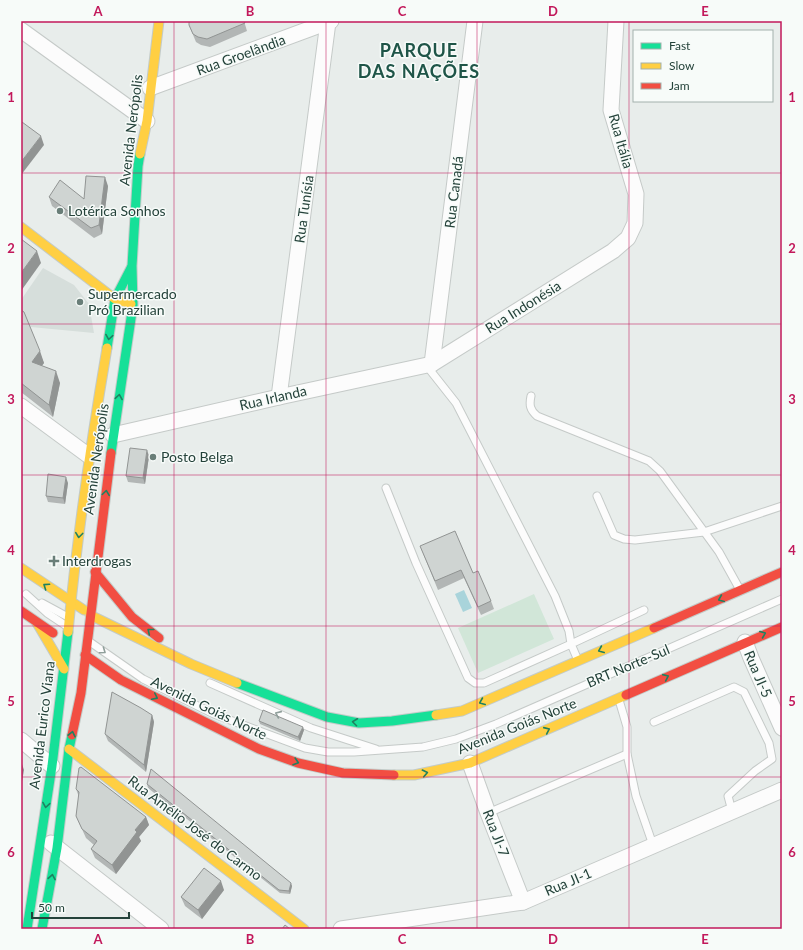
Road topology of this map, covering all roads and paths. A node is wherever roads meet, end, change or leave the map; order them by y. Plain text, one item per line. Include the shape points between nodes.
1 (159, 21) edge
2 (475, 21) edge
3 (616, 21) edge
4 (330, 22) edge
5 (21, 30) edge
6 (150, 88) junction
7 (146, 121) junction
8 (21, 227) edge
9 (613, 251) joint
10 (132, 266) junction
11 (116, 299) junction
12 (133, 305) junction
13 (429, 364) junction
14 (531, 396) dead end
15 (279, 397) junction
16 (21, 406) edge
17 (113, 435) junction
18 (89, 456) junction
19 (386, 488) dead end
20 (597, 496) dead end
21 (782, 506) edge
22 (704, 532) junction
23 (21, 568) edge
24 (95, 572) junction
25 (782, 572) edge
26 (740, 590) junction
27 (24, 593) edge
28 (782, 599) edge
29 (71, 603) junction
30 (644, 610) dead end
31 (21, 611) edge
32 (90, 615) junction
33 (79, 621) junction
34 (37, 623) junction
35 (782, 627) edge
36 (99, 630) dead end
37 (78, 634) junction
38 (745, 642) junction
39 (571, 644) junction
40 (75, 649) junction
41 (578, 660) junction
42 (191, 664) junction
43 (64, 668) junction
44 (120, 680) junction
45 (204, 680) dead end
46 (109, 683) dead end
47 (92, 688) dead end
48 (81, 693) junction
49 (619, 698) junction
50 (654, 722) dead end
51 (782, 728) edge
52 (21, 740) edge
53 (69, 749) junction
54 (380, 751) junction
55 (627, 754) junction
56 (470, 763) junction
57 (52, 766) junction
58 (782, 790) edge
59 (732, 811) junction
60 (488, 813) junction
61 (42, 835) junction
62 (654, 845) junction
63 (57, 848) junction
64 (523, 902) junction
65 (27, 929) edge
66 (42, 929) edge
67 (161, 929) edge
68 (304, 929) edge
69 (341, 929) edge

1 - 6 main road, Avenida Nerópolis
2 - 13 street, Rua Canadá
3 - 9 street, Rua Itália via 611,110 636,194 635,223 628,238
4 - 6 street, Rua Groelândia
4 - 15 street, Rua Tunísia
5 - 7 street
6 - 7 main road, Avenida Nerópolis
7 - 10 main road, Avenida Nerópolis via 138,166
8 - 11 main road
9 - 13 street, Rua Indonésia
10 - 11 main road, Avenida Nerópolis
10 - 12 main road, Avenida Nerópolis
11 - 12 main road
11 -> 18 main road, Avenida Nerópolis
17 -> 12 main road, Avenida Nerópolis
13 - 15 street, Rua Irlanda
13 - 39 lane via 456,403 555,596 569,631
14 - 22 lane via 529,405 537,416 649,461 660,471
15 - 17 street, Rua Irlanda
16 - 18 street
24 -> 17 main road, Avenida Nerópolis
18 -> 29 main road, Avenida Nerópolis
19 - 39 lane via 416,563 468,678 475,683 484,683
20 - 22 lane via 614,535 624,539
21 - 22 lane
22 - 26 lane
29 -> 23 main road
24 - 32 main road, Avenida Nerópolis
42 -> 24 main road via 132,616
25 - 26 main road
26 -> 41 main road
27 - 33 lane via 52,610
27 - 37 lane, BRT Norte-Sul
28 - 54 lane, BRT Norte-Sul via 496,724 456,739 423,747
29 - 32 main road
29 - 33 main road, Avenida Nerópolis
30 - 39 lane
31 - 34 main road, Avenida Goiás Norte
32 - 33 main road, Avenida Nerópolis
32 - 42 main road
33 - 36 lane
33 - 37 main road, Avenida Nerópolis
33 - 37 main road, Avenida Nerópolis
34 - 40 main road, Avenida Goiás Norte
34 - 43 main road
38 -> 35 main road, Avenida Goiás Norte
37 - 40 main road, Avenida Nerópolis
37 - 40 main road, Avenida Nerópolis
37 -> 54 lane, BRT Norte-Sul via 143,679 214,714 305,748 328,752
49 -> 38 main road, Avenida Goiás Norte
38 - 51 street, Rua JI-5
39 - 41 lane
40 - 43 main road, Avenida Eurico Viana
40 - 44 main road, Avenida Goiás Norte
40 - 48 main road
41 -> 42 main road via 462,711 359,723 327,718
43 - 57 main road, Avenida Eurico Viana
44 - 46 main road
44 -> 56 main road, Avenida Goiás Norte via 260,749 343,773 414,775
54 -> 45 lane via 304,725
47 - 48 main road
53 -> 48 main road
49 - 55 lane via 627,727
56 -> 49 main road, Avenida Goiás Norte
50 - 59 lane via 734,687 744,692 769,743 772,759 728,796
52 - 57 street
53 - 63 main road
53 - 68 main road, Rua Amélio José do Carmo
55 - 60 lane
55 - 62 lane via 636,796
56 - 60 street, Rua JI-7
57 -> 61 main road, Avenida Eurico Viana
58 - 59 street, Rua JI-1
59 - 62 street, Rua JI-1
60 - 64 street, Rua JI-7
61 - 63 street
61 - 65 main road, Avenida Eurico Viana
62 - 64 street, Rua JI-1
66 -> 63 main road
63 - 67 street
64 - 69 street, Rua JI-1

